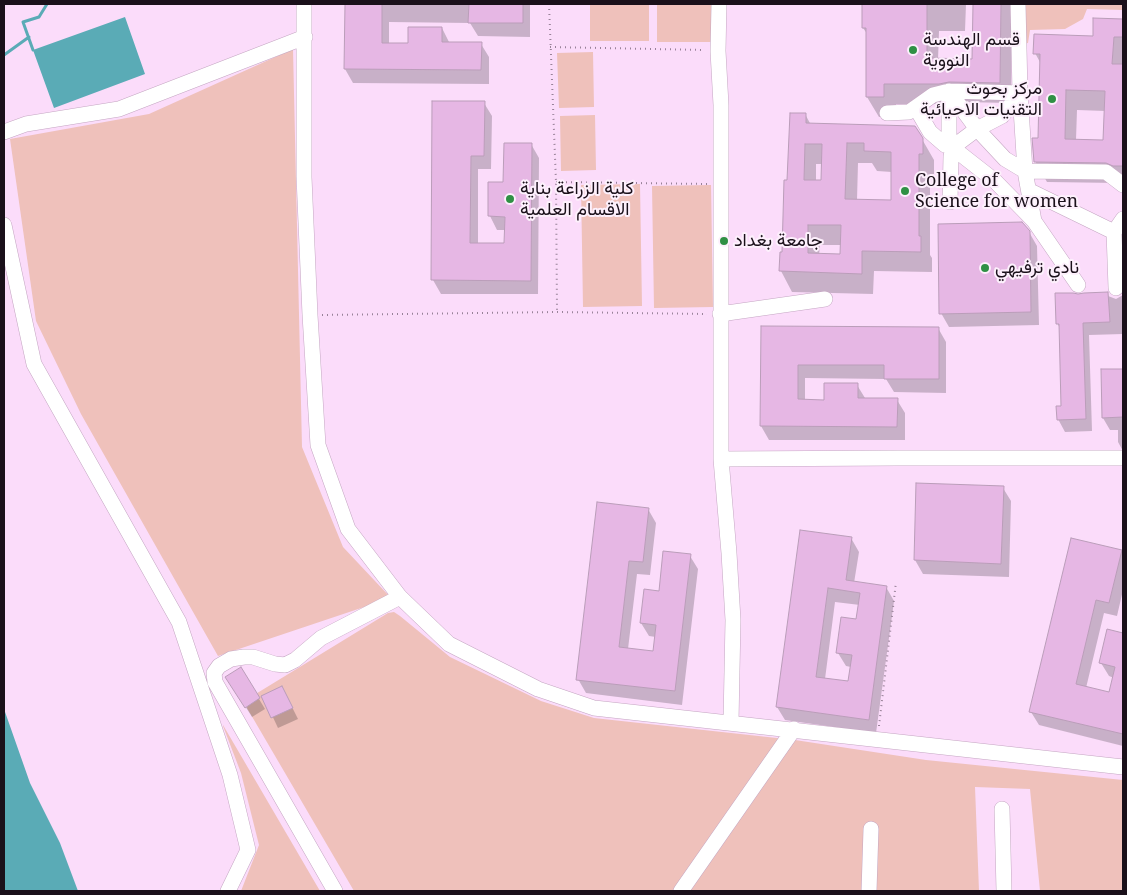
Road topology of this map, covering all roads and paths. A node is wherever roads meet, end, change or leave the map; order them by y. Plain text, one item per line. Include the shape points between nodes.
1 (304, 4) edge
2 (549, 4) edge
3 (719, 4) edge
4 (1018, 4) edge
5 (305, 37) junction
6 (550, 48) junction
7 (718, 51) junction
8 (949, 91) junction
9 (1020, 93) junction
10 (916, 108) junction
11 (887, 113) dead end
12 (976, 130) junction
13 (4, 132) edge
14 (952, 148) junction
15 (996, 150) junction
16 (1026, 171) junction
17 (995, 180) junction
18 (556, 182) junction
19 (720, 184) junction
20 (1123, 185) edge
21 (1030, 192) junction
22 (950, 202) dead end
23 (1123, 219) edge
24 (1034, 221) junction
25 (4, 225) edge
26 (1114, 232) junction
27 (1078, 285) dead end
28 (1116, 288) dead end
29 (825, 299) dead end
30 (557, 312) junction
31 (720, 314) junction
32 (310, 315) junction
33 (1123, 458) edge
34 (720, 459) junction
35 (896, 582) dead end
36 (400, 597) junction
37 (731, 722) junction
38 (794, 729) junction
39 (878, 740) junction
40 (1123, 767) edge
41 (1002, 809) dead end
42 (871, 829) dead end
43 (228, 891) edge
44 (335, 891) edge
45 (681, 891) edge
46 (869, 891) edge
47 (1004, 891) edge

1 - 5 street
2 - 6 path
3 - 7 street
4 - 9 street
5 - 13 street via 119,109 26,124
5 - 32 street via 304,177
6 - 7 path
6 - 18 path
7 - 19 street via 722,105
8 - 9 street
8 - 10 street via 933,95
8 - 12 street
8 - 14 street
9 - 12 street via 1002,116
9 - 16 street
10 - 11 street via 909,112
10 - 14 street via 930,132
12 - 14 street
12 - 15 street
14 - 17 street
14 - 22 street
15 - 16 street
15 - 17 street
16 - 20 street via 1106,172
16 - 21 street
17 - 24 street
18 - 19 path
18 - 30 path
19 - 31 street
21 - 24 street
21 - 26 street
23 - 26 street
24 - 27 street
25 - 43 street via 34,364 179,622 230,775 248,850
26 - 28 street
29 - 31 street
30 - 31 path
30 - 32 path
31 - 34 street
32 - 36 street via 318,445 348,529
33 - 34 street
34 - 37 street via 734,620
35 - 39 path
36 - 37 street via 449,644 538,689 594,708
36 - 44 street via 321,638 285,665 244,657 231,659 214,673 215,682
37 - 38 street
38 - 39 street
38 - 45 street
39 - 40 street
41 - 47 street
42 - 46 street

